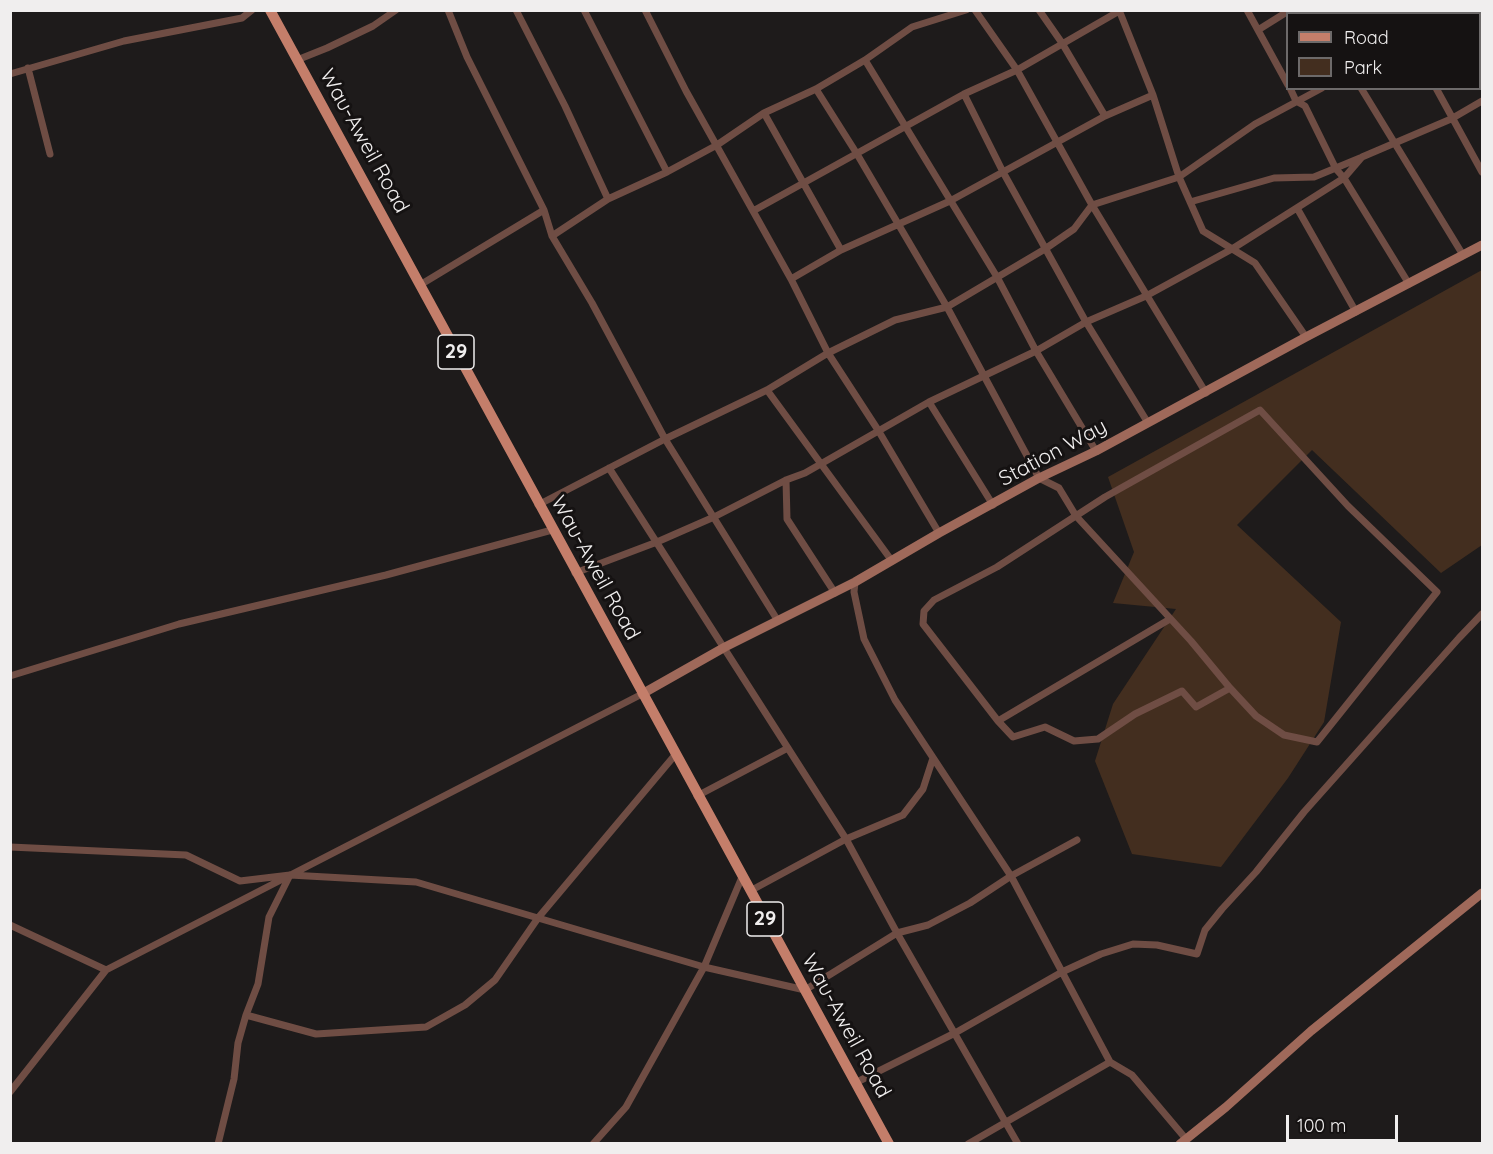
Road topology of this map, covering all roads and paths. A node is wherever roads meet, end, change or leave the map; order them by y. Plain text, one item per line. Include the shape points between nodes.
1 (252, 10) edge
2 (270, 10) edge
3 (396, 10) edge
4 (448, 10) edge
5 (516, 10) edge
6 (584, 10) edge
7 (645, 10) edge
8 (966, 10) edge
9 (975, 10) edge
10 (1038, 10) edge
11 (1246, 10) edge
12 (1120, 11) edge
13 (1286, 12) edge
14 (1258, 30) junction
15 (1062, 43) junction
16 (297, 60) junction
17 (865, 60) junction
18 (28, 68) junction
19 (1017, 69) junction
20 (10, 74) edge
21 (1286, 83) edge
22 (816, 89) junction
23 (1290, 90) edge
24 (1318, 90) edge
25 (1362, 90) edge
26 (1437, 90) edge
27 (964, 94) junction
28 (1154, 95) junction
29 (1296, 101) junction
30 (1482, 101) edge
31 (764, 113) junction
32 (1105, 116) junction
33 (1451, 119) junction
34 (906, 126) junction
35 (1057, 143) junction
36 (717, 145) junction
37 (1395, 145) junction
38 (50, 154) dead end
39 (857, 154) junction
40 (1362, 157) junction
41 (1336, 169) junction
42 (668, 172) junction
43 (1003, 172) junction
44 (1482, 172) edge
45 (1179, 177) junction
46 (1344, 178) junction
47 (805, 183) junction
48 (608, 199) junction
49 (950, 201) junction
50 (1190, 202) junction
51 (1092, 205) junction
52 (1297, 208) junction
53 (544, 210) junction
54 (753, 212) junction
55 (899, 225) junction
56 (552, 236) junction
57 (1482, 245) edge
58 (1046, 249) junction
59 (1232, 249) junction
60 (841, 250) junction
61 (1463, 255) junction
62 (997, 277) junction
63 (791, 279) junction
64 (1409, 284) junction
65 (420, 285) junction
66 (1146, 296) junction
67 (947, 307) junction
68 (1356, 312) junction
69 (1086, 322) junction
70 (1306, 337) junction
71 (1036, 351) junction
72 (828, 353) junction
73 (983, 377) junction
74 (767, 390) junction
75 (1206, 393) junction
76 (929, 402) junction
77 (1148, 423) junction
78 (878, 430) junction
79 (665, 439) junction
80 (1096, 452) junction
81 (822, 464) junction
82 (609, 468) junction
83 (1039, 478) junction
84 (786, 480) junction
85 (538, 505) junction
86 (993, 505) junction
87 (1076, 516) junction
88 (714, 517) junction
89 (552, 530) junction
90 (939, 533) junction
91 (657, 542) junction
92 (892, 561) junction
93 (575, 573) junction
94 (855, 582) junction
95 (835, 592) junction
96 (1482, 614) edge
97 (1170, 619) junction
98 (778, 621) junction
99 (725, 647) junction
100 (10, 676) edge
101 (1230, 688) junction
102 (642, 694) junction
103 (998, 721) junction
104 (788, 748) junction
105 (675, 755) junction
106 (933, 758) junction
107 (697, 796) junction
108 (846, 839) junction
109 (1077, 840) dead end
110 (10, 847) edge
111 (290, 875) junction
112 (1011, 876) junction
113 (742, 877) junction
114 (750, 891) junction
115 (1482, 893) edge
116 (538, 918) junction
117 (10, 925) edge
118 (897, 933) junction
119 (704, 966) junction
120 (106, 969) junction
121 (1062, 972) junction
122 (805, 990) junction
123 (246, 1015) junction
124 (955, 1033) junction
125 (1110, 1062) junction
126 (855, 1083) junction
127 (10, 1092) edge
128 (1006, 1122) junction
129 (1183, 1141) edge
130 (218, 1143) edge
131 (593, 1143) edge
132 (889, 1143) edge
133 (968, 1143) edge
134 (1018, 1143) edge

1 - 18 street via 242,18 124,41
2 - 16 main road, Wau-Aweil Road / 29
3 - 16 street via 374,26
4 - 53 street via 467,57
5 - 48 street
6 - 42 street
7 - 36 street
8 - 17 street via 912,27
9 - 19 street
10 - 15 street
11 - 14 street
12 - 15 street
12 - 28 street
13 - 14 street
14 - 21 street
15 - 19 street
15 - 32 street
16 - 65 main road, Wau-Aweil Road / 29
17 - 22 street
17 - 34 street
18 - 20 street
18 - 38 street
19 - 27 street
19 - 35 street
22 - 31 street
22 - 39 street
23 - 29 street
24 - 29 street
25 - 37 street
26 - 33 street
27 - 34 street
27 - 43 street
28 - 32 street
28 - 45 street
29 - 41 street via 1305,106
29 - 45 street via 1255,124
30 - 33 street
31 - 36 street
31 - 47 street
32 - 35 street
33 - 37 street
33 - 44 street
34 - 39 street
34 - 49 street
35 - 43 street
35 - 51 street
36 - 42 street
36 - 54 street
37 - 40 street
37 - 61 street
39 - 47 street
39 - 55 street
40 - 41 street
40 - 46 street
41 - 46 street
41 - 50 street via 1314,177 1274,178
42 - 48 street
43 - 49 street
43 - 58 street
45 - 50 street
45 - 51 street
46 - 52 street
46 - 64 street
47 - 54 street
47 - 60 street
48 - 56 street
49 - 55 street
49 - 62 street
50 - 59 street via 1203,231
51 - 58 street via 1074,229
51 - 66 street
52 - 59 street
52 - 68 street
53 - 56 street
53 - 65 street
54 - 63 street
55 - 60 street
55 - 67 street
56 - 79 street
57 - 61 main road, Station Way
58 - 62 street
58 - 69 street
59 - 66 street
59 - 70 street via 1255,262
60 - 63 street
61 - 64 main road, Station Way
62 - 67 street
62 - 71 street
63 - 72 street
64 - 68 main road, Station Way
65 - 85 main road, Wau-Aweil Road / 29
66 - 69 street
66 - 75 street
67 - 72 street via 895,320
67 - 73 street
68 - 70 main road, Station Way
69 - 71 street
69 - 77 street
70 - 75 main road, Station Way
71 - 73 street
71 - 80 street
72 - 74 street
72 - 78 street
73 - 76 street
73 - 83 street
74 - 79 street
74 - 81 street
75 - 77 main road, Station Way
76 - 78 street
76 - 86 street
77 - 80 main road, Station Way
78 - 81 street
78 - 90 street
79 - 82 street
79 - 88 street
80 - 83 main road, Station Way
81 - 84 street
81 - 92 street
82 - 85 street
82 - 91 street
83 - 86 main road, Station Way
83 - 87 street via 1059,488
84 - 88 street
84 - 95 street via 787,519
85 - 89 main road, Wau-Aweil Road / 29
86 - 90 main road, Station Way
87 - 97 street
87 - 101 street via 1260,410 1348,506 1437,592 1317,742 1284,735 1256,716
87 - 103 street via 997,567 934,600 924,611 923,624
88 - 91 street
88 - 98 street
89 - 93 main road, Wau-Aweil Road / 29
89 - 100 street via 386,575 179,624
90 - 92 main road, Station Way
91 - 93 street
91 - 99 street
92 - 94 main road, Station Way
93 - 102 main road, Wau-Aweil Road / 29
94 - 95 main road, Station Way
94 - 106 street via 864,639 895,700
95 - 98 main road, Station Way
96 - 121 street via 1311,803 1222,909 1205,930 1197,954 1133,944
97 - 101 street
97 - 103 street
98 - 99 main road, Station Way
99 - 102 main road, Station Way
99 - 104 street
101 - 103 street via 1196,707 1182,691 1135,714 1098,739 1074,741 1045,727 1013,737
102 - 105 main road, Wau-Aweil Road / 29
102 - 111 street
104 - 107 street
104 - 108 street
105 - 107 main road, Wau-Aweil Road / 29
105 - 116 street
106 - 108 street via 923,789 903,815
106 - 112 street
107 - 113 main road, Wau-Aweil Road / 29
108 - 114 street
108 - 118 street
109 - 112 street
110 - 111 street via 186,855 240,882
111 - 116 street via 416,882
111 - 120 street
111 - 123 street via 269,917 258,984
112 - 118 street via 928,925
112 - 121 street
113 - 114 main road, Wau-Aweil Road / 29
113 - 119 street
114 - 122 main road, Wau-Aweil Road / 29
115 - 129 main road
116 - 119 street
116 - 123 street via 495,980 465,1005 426,1027 316,1034
117 - 120 street
118 - 122 street
118 - 124 street
119 - 122 street
119 - 131 street via 626,1107
120 - 127 street
121 - 124 street
121 - 125 street
122 - 126 main road, Wau-Aweil Road / 29
123 - 130 street
124 - 126 street
124 - 128 street
125 - 128 street
125 - 129 street via 1132,1075
126 - 132 main road, Wau-Aweil Road / 29
128 - 133 street
128 - 134 street

